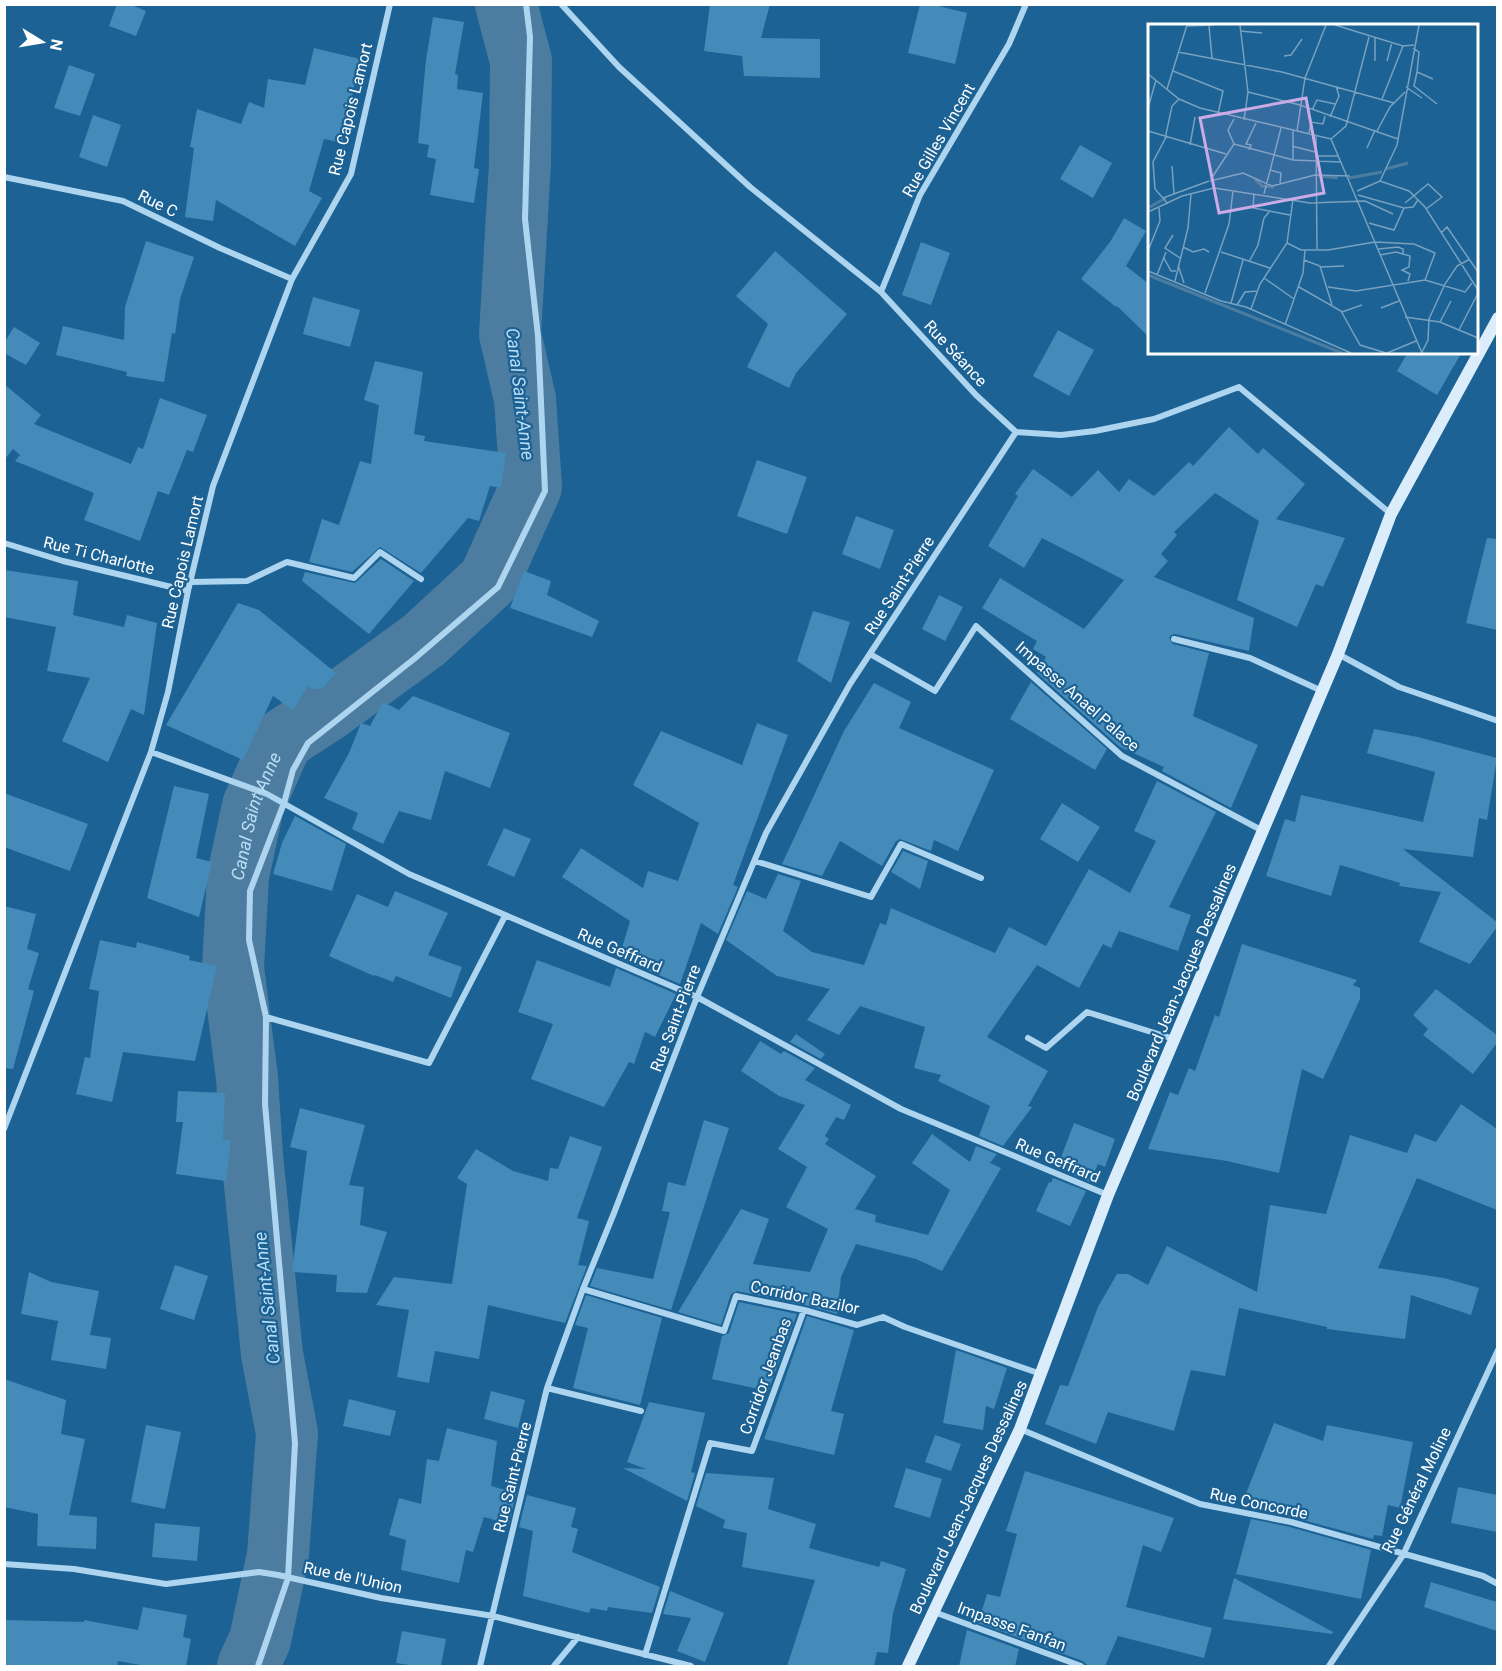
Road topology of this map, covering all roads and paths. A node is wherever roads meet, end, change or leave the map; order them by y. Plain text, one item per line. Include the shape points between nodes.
1 (390, 4) edge
2 (526, 4) edge
3 (561, 4) edge
4 (1026, 4) edge
5 (4, 177) edge
6 (292, 279) junction
7 (881, 292) junction
8 (1497, 318) edge
9 (1478, 353) edge
10 (1477, 354) edge
11 (1016, 432) junction
12 (1390, 514) junction
13 (4, 543) edge
14 (421, 579) dead end
15 (190, 582) junction
16 (188, 591) junction
17 (1174, 639) dead end
18 (870, 654) junction
19 (1338, 654) junction
20 (1322, 691) junction
21 (1497, 721) edge
22 (151, 752) junction
23 (284, 803) junction
24 (1263, 831) junction
25 (755, 861) junction
26 (981, 878) dead end
27 (505, 915) junction
28 (697, 997) junction
29 (266, 1017) junction
30 (1028, 1038) dead end
31 (1175, 1039) junction
32 (4, 1129) edge
33 (1108, 1195) junction
34 (583, 1289) junction
35 (804, 1310) junction
36 (1497, 1350) edge
37 (1042, 1374) junction
38 (548, 1388) junction
39 (641, 1411) dead end
40 (1020, 1429) junction
41 (1402, 1555) junction
42 (4, 1564) edge
43 (288, 1578) junction
44 (1497, 1584) edge
45 (934, 1612) junction
46 (493, 1616) junction
47 (578, 1637) junction
48 (645, 1655) junction
49 (258, 1666) edge
50 (480, 1666) edge
51 (554, 1666) edge
52 (691, 1666) edge
53 (908, 1666) edge
54 (1081, 1666) edge
55 (1329, 1666) edge

1 - 6 street, Rue Capois Lamort via 351,174
2 - 23 street via 530,37 525,219 538,336 545,491 498,587 308,743 293,770
3 - 7 street, Rue Séance via 619,67 750,187
4 - 7 street, Rue Gilles Vincent via 1009,44 920,195
5 - 6 street, Rue C via 123,201
6 - 15 street, Rue Capois Lamort via 213,486
7 - 11 street, Rue Séance via 976,396
8 - 9 street, Boulevard Jean-Jacques Dessalines
10 - 12 street, Boulevard Jean-Jacques Dessalines
11 - 12 street via 1061,435 1105,429 1154,419 1239,387
11 - 18 street, Rue Saint-Pierre
12 - 19 street, Boulevard Jean-Jacques Dessalines
13 - 16 street, Rue Ti Charlotte
14 - 15 street via 380,552 354,578 287,562 247,581
15 - 16 street, Rue Capois Lamort
16 - 22 street, Rue Capois Lamort via 168,692
17 - 20 street via 1250,658
18 - 24 street, Impasse Anael Palace via 935,691 976,626 1122,756
18 - 25 street, Rue Saint-Pierre via 766,833
19 - 20 street, Boulevard Jean-Jacques Dessalines
19 - 21 street via 1399,687
20 - 24 street, Boulevard Jean-Jacques Dessalines
22 - 23 street, Rue Geffrard via 254,788
22 - 32 street, Rue Capois Lamort
23 - 27 street, Rue Geffrard via 409,874
23 - 29 street via 250,891 249,940
24 - 31 street, Boulevard Jean-Jacques Dessalines
25 - 26 street via 871,897 900,844
25 - 28 street, Rue Saint-Pierre
27 - 28 street, Rue Geffrard
27 - 29 street via 429,1063
28 - 33 street, Rue Geffrard via 901,1109
28 - 34 street, Rue Saint-Pierre
29 - 43 street via 265,1104 295,1443
30 - 31 street via 1046,1048 1087,1012
31 - 33 street, Boulevard Jean-Jacques Dessalines
33 - 37 street, Boulevard Jean-Jacques Dessalines
34 - 35 street, Corridor Bazilor via 724,1331 736,1296
34 - 38 street, Rue Saint-Pierre
35 - 37 street, Corridor Bazilor via 857,1325 883,1317
35 - 48 street, Corridor Jeanbas via 753,1451 710,1443
36 - 41 street, Rue Général Moline
37 - 40 street, Boulevard Jean-Jacques Dessalines
38 - 39 street
38 - 46 street, Rue Saint-Pierre
40 - 41 street, Rue Concorde via 1200,1504 1290,1522
40 - 45 street, Boulevard Jean-Jacques Dessalines
41 - 44 street, Rue Concorde via 1483,1576
41 - 55 street, Rue Général Moline
42 - 43 street, Rue de l'Union via 74,1569 166,1584 259,1572
43 - 46 street, Rue de l'Union
43 - 49 street
45 - 53 street, Boulevard Jean-Jacques Dessalines
45 - 54 street, Impasse Fanfan
46 - 47 street, Rue de l'Union
46 - 50 street, Rue Saint-Pierre
47 - 48 street, Rue de l'Union
47 - 51 street
48 - 52 street, Rue de l'Union

